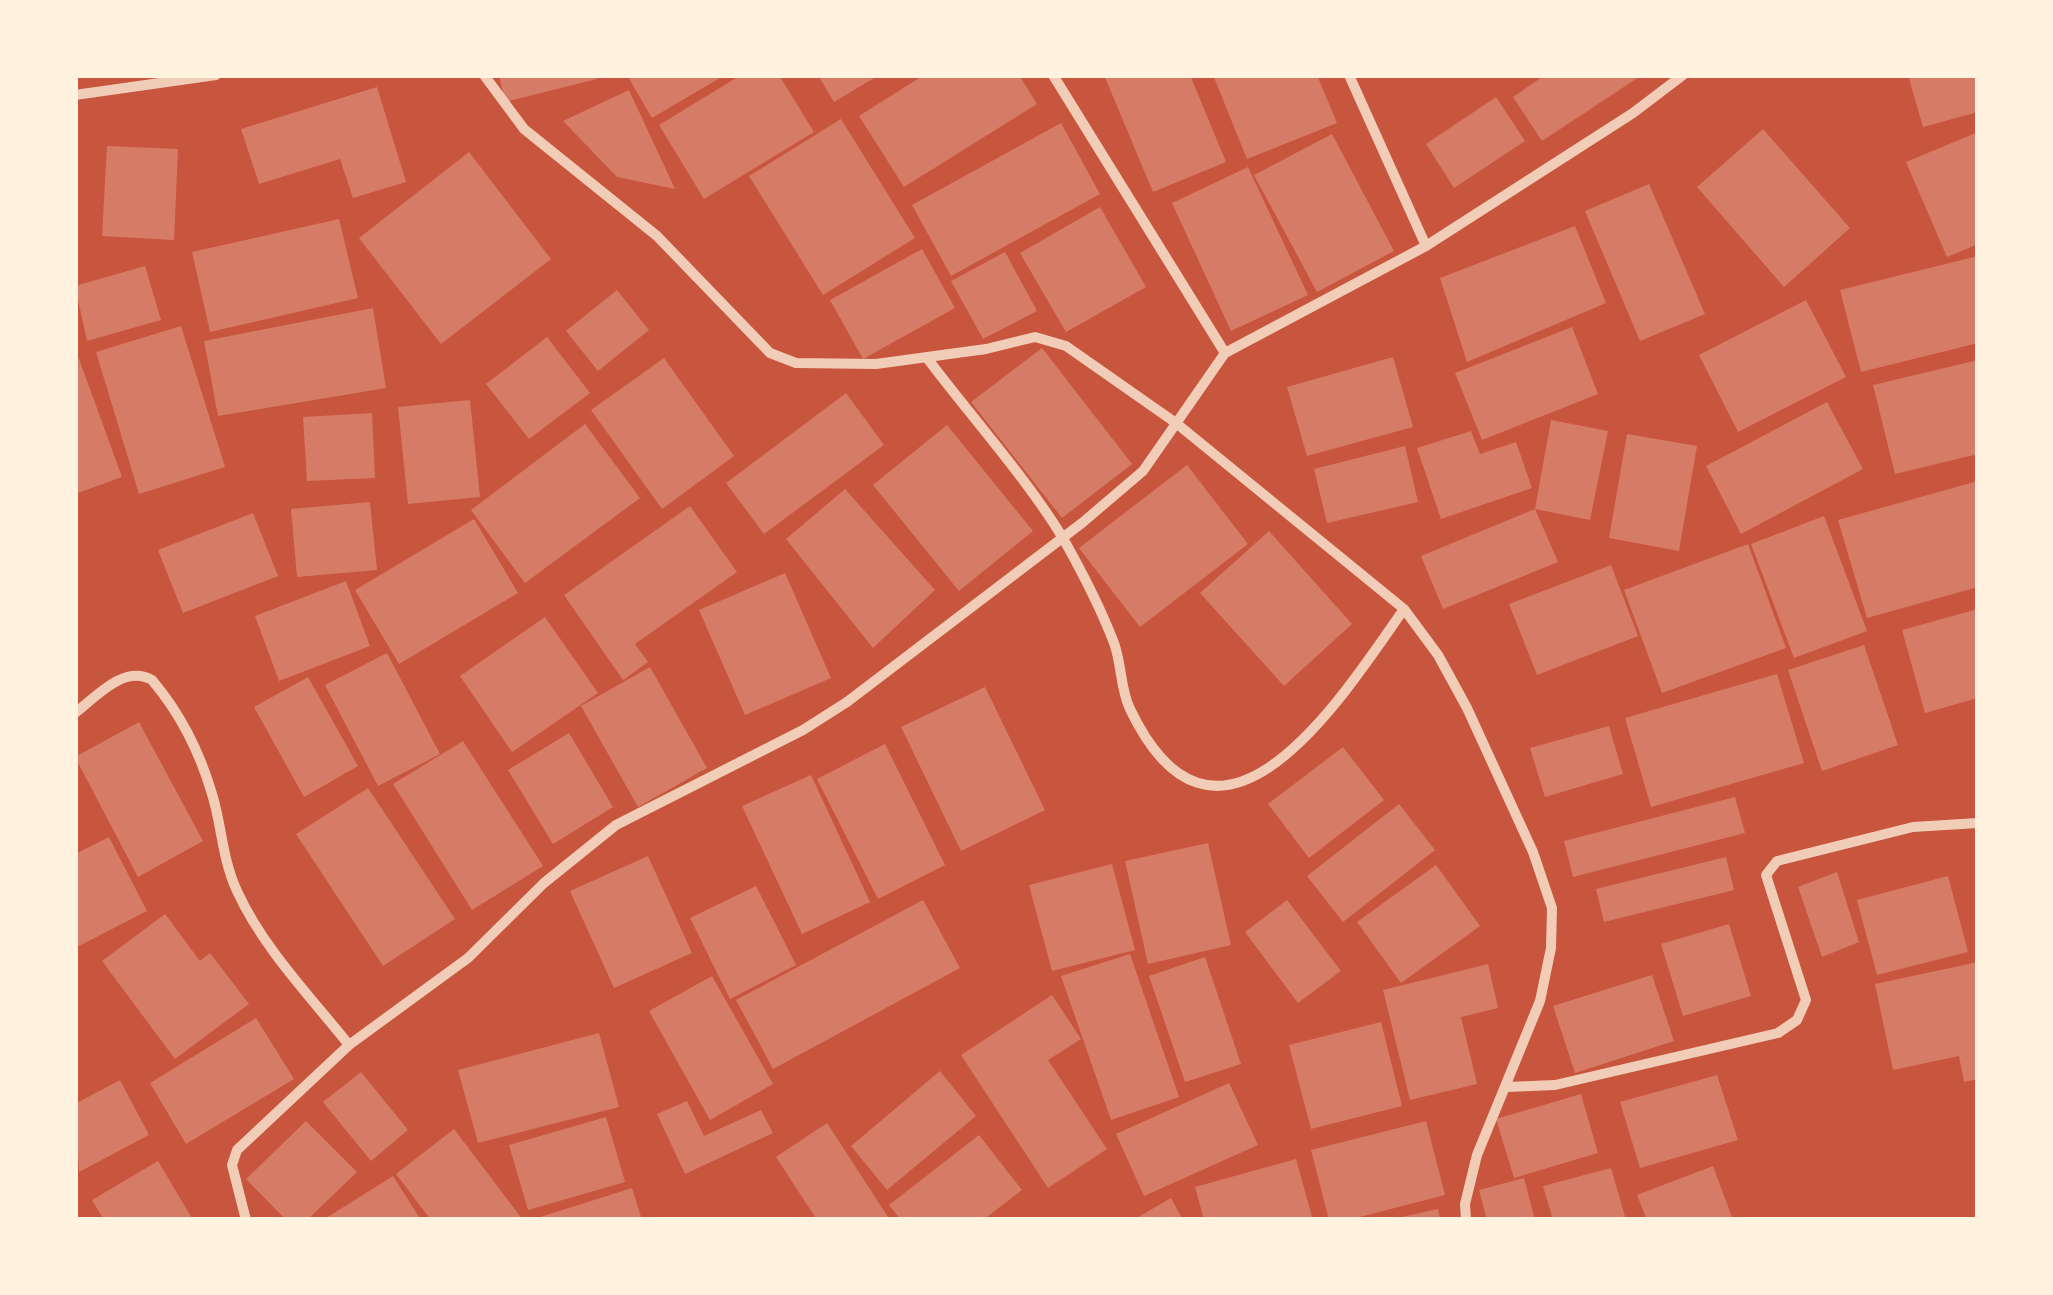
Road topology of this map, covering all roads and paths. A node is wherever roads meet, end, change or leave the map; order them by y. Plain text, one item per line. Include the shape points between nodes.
1 (216, 75) edge
2 (484, 75) edge
3 (1053, 75) edge
4 (1349, 75) edge
5 (1684, 75) edge
6 (75, 94) edge
7 (1426, 246) junction
8 (1224, 353) junction
9 (927, 358) junction
10 (1176, 423) junction
11 (1063, 538) junction
12 (1404, 610) junction
13 (75, 713) edge
14 (1978, 823) edge
15 (350, 1045) junction
16 (1507, 1087) junction
17 (246, 1220) edge
18 (1466, 1220) edge

1 - 6 street
2 - 9 street via 524,129 657,236 770,353 828,365
3 - 8 street
4 - 7 street
5 - 7 street
7 - 8 street
8 - 10 street
9 - 10 street via 1034,337 1049,340
9 - 11 street
10 - 11 street via 1143,471
10 - 12 street
11 - 12 street via 1114,643 1123,692 1137,721 1186,779 1216,786 1245,780 1305,743
11 - 15 street via 847,702 616,824 468,958
12 - 16 street via 1467,708 1552,908 1540,1001
13 - 15 street via 119,679 152,680 190,736 236,890 262,935
14 - 16 street via 1913,827 1777,861 1766,876 1806,1000 1797,1020 1778,1033 1555,1085
15 - 17 street via 238,1150 232,1165
16 - 18 street via 1478,1155

